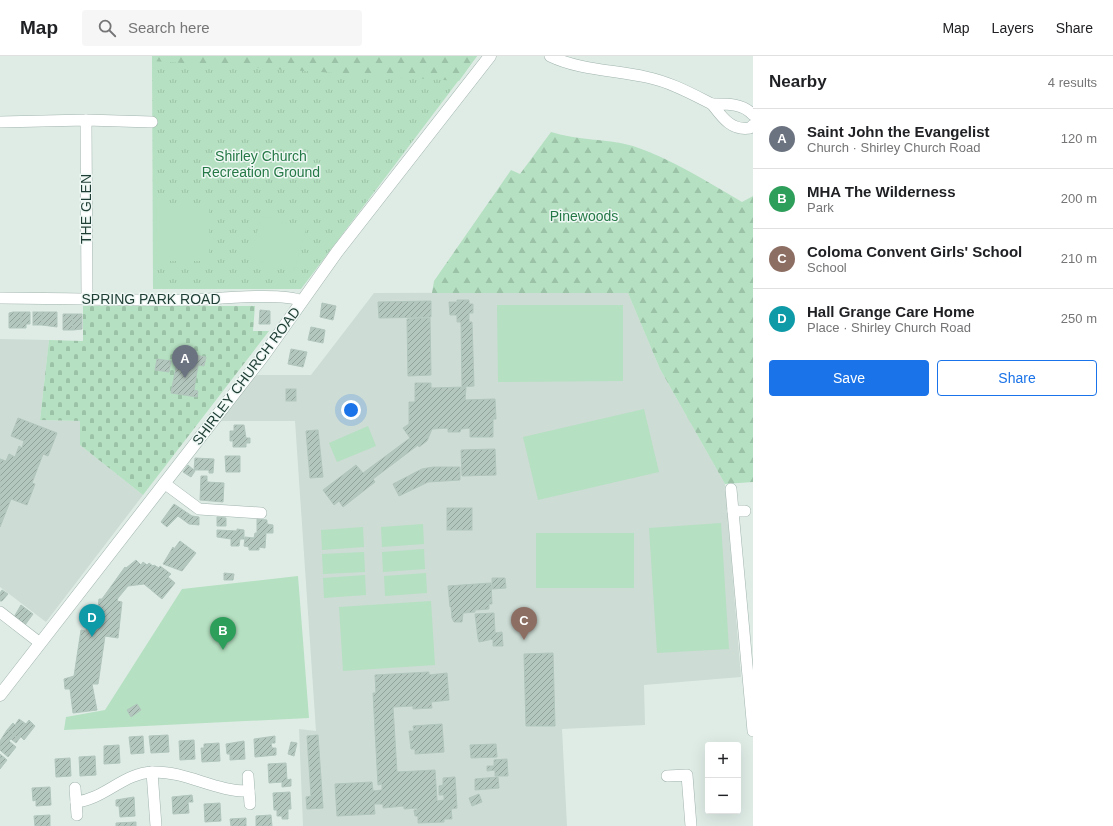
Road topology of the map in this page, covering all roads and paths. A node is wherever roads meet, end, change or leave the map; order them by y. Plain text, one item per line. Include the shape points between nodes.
1 (490, 56) edge
2 (550, 56) edge
3 (712, 104) junction
4 (753, 115) edge
5 (86, 120) junction
6 (0, 122) edge
7 (152, 122) dead end
8 (753, 125) edge
9 (0, 298) edge
10 (87, 299) junction
11 (302, 301) junction
12 (164, 483) junction
13 (731, 489) dead end
14 (733, 511) junction
15 (745, 511) dead end
16 (261, 513) dead end
17 (748, 601) edge
18 (0, 612) edge
19 (40, 643) junction
20 (0, 695) edge
21 (753, 731) edge
22 (152, 772) junction
23 (248, 776) dead end
24 (667, 776) dead end
25 (75, 788) dead end
26 (249, 791) junction
27 (76, 802) junction
28 (250, 804) dead end
29 (77, 815) dead end
30 (156, 826) edge
31 (691, 826) edge

1 - 11 street, SHIRLEY CHURCH ROAD via 337,252
2 - 3 street via 575,64 658,80
3 - 4 street via 739,106
3 - 8 street via 726,121 735,127 750,128
5 - 6 street
5 - 7 street
5 - 10 street, THE GLEN
9 - 10 street, SPRING PARK ROAD
10 - 11 street, SPRING PARK ROAD via 284,298
11 - 12 street, SHIRLEY CHURCH ROAD via 264,355
12 - 16 street via 199,509
12 - 19 street, SHIRLEY CHURCH ROAD
13 - 14 street
14 - 15 street
14 - 17 street
17 - 21 street
18 - 19 street
19 - 20 street, SHIRLEY CHURCH ROAD
22 - 26 street via 181,776 230,790
22 - 27 street via 128,778 94,799
22 - 30 street
23 - 26 street
24 - 31 street via 692,774
25 - 27 street
26 - 28 street
27 - 29 street

